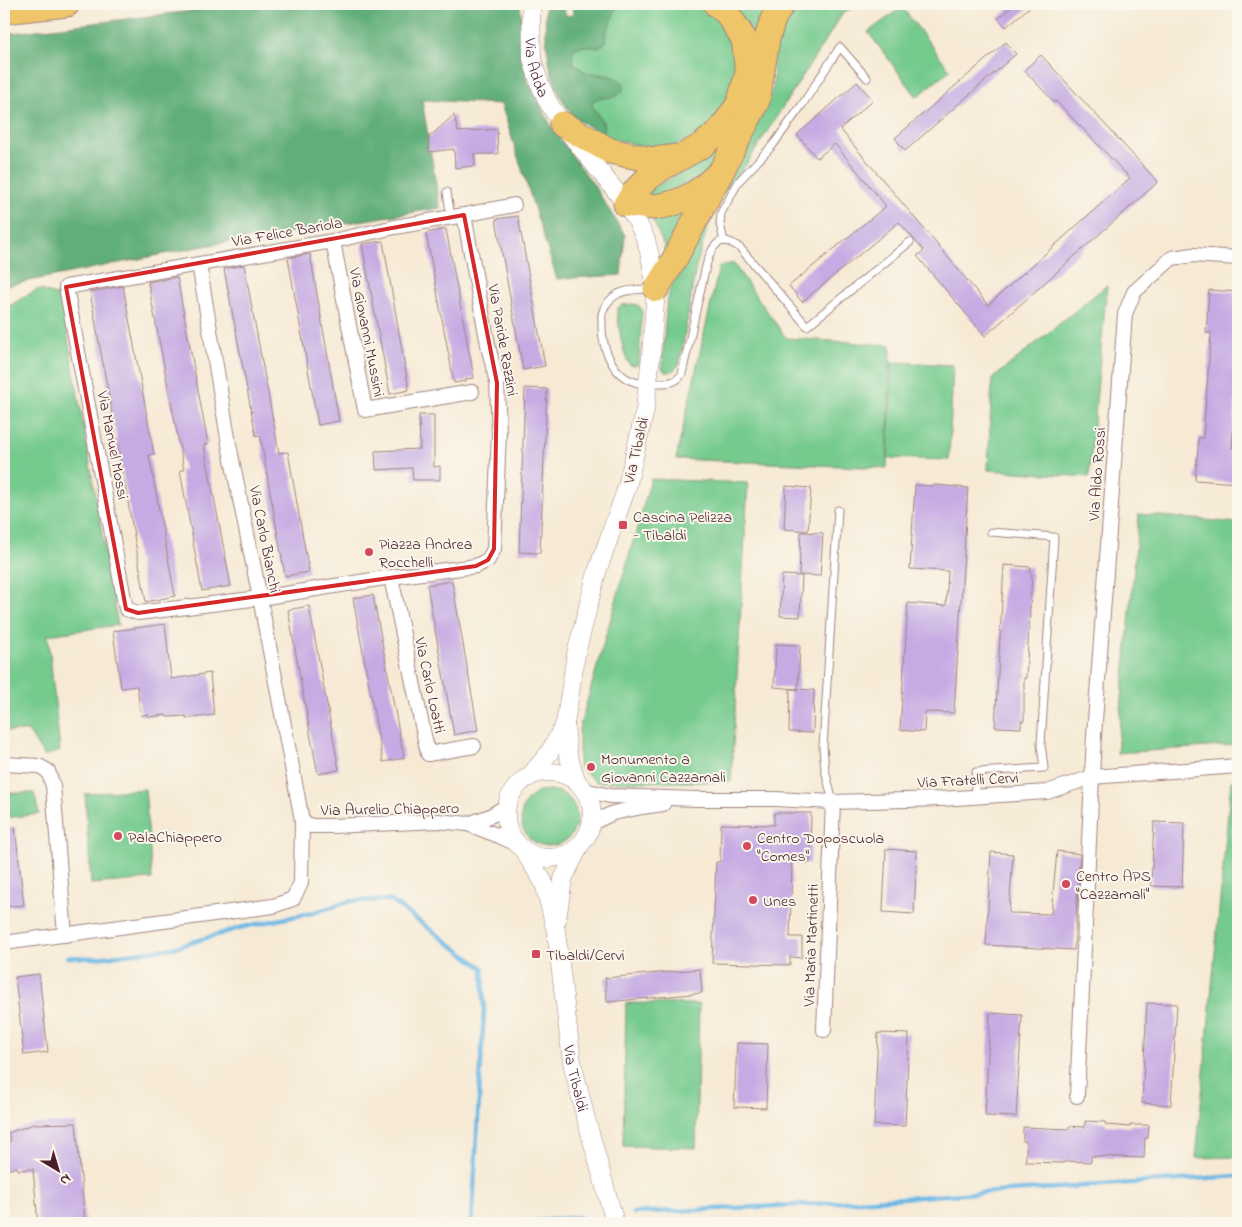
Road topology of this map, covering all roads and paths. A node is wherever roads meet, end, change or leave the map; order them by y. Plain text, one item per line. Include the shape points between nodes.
1 (67, 4) edge
2 (531, 4) edge
3 (716, 4) edge
4 (782, 4) edge
5 (4, 11) edge
6 (867, 78) dead end
7 (562, 124) junction
8 (683, 156) junction
9 (722, 170) junction
10 (447, 192) dead end
11 (626, 204) junction
12 (514, 205) dead end
13 (458, 216) junction
14 (333, 241) junction
15 (724, 241) junction
16 (910, 242) dead end
17 (1238, 258) edge
18 (199, 264) junction
19 (66, 287) joint
20 (656, 289) junction
21 (648, 384) junction
22 (472, 392) dead end
23 (838, 510) dead end
24 (991, 532) dead end
25 (391, 577) junction
26 (260, 598) junction
27 (565, 724) junction
28 (474, 746) dead end
29 (4, 764) edge
30 (1238, 766) edge
31 (529, 777) junction
32 (1092, 777) junction
33 (581, 786) junction
34 (974, 797) junction
35 (696, 799) junction
36 (833, 802) junction
37 (507, 806) junction
38 (302, 820) junction
39 (592, 823) junction
40 (468, 824) junction
41 (521, 847) junction
42 (579, 847) junction
43 (556, 931) junction
44 (66, 935) junction
45 (4, 943) edge
46 (824, 1030) dead end
47 (1077, 1096) dead end
48 (615, 1223) edge

1 - 5 highway
2 - 7 street, Via Adda via 532,59 548,102
3 - 8 highway via 727,13 744,39 748,73 739,104 721,129 703,145
4 - 9 highway via 767,39 757,101
6 - 15 lane via 840,47 773,144 739,181 721,213
7 - 8 highway via 610,151 653,160
7 - 11 street, Via Adda
8 - 11 highway via 647,179
9 - 11 highway via 691,196 673,204 652,207
9 - 20 highway
10 - 13 lane
11 - 20 street, Via Tibaldi via 646,240
12 - 13 street, Via Felice Bariola
13 - 14 street, Via Felice Bariola
13 - 25 street, Via Paride Razzini via 497,383 499,432 494,549 488,560 476,566
14 - 18 street, Via Felice Bariola
14 - 22 street, Via Giovanni Mussini via 365,410
15 - 16 lane via 733,242 741,249 807,326
15 - 21 lane via 714,245 708,256 682,374 672,383
17 - 32 street, Via Aldo Rossi via 1193,255 1172,258 1134,292 1125,314
18 - 19 street, Via Felice Bariola
18 - 26 street, Via Carlo Bianchi via 230,450
19 - 26 street, Via Manuel Mossi via 126,609 138,613
20 - 21 street, Via Tibaldi
20 - 21 lane via 619,293 602,311 604,344 610,360 626,378
21 - 27 street, Via Tibaldi via 627,487 597,572 576,654
23 - 36 lane via 823,747
24 - 34 lane via 1054,538 1041,744 1044,768 976,772
25 - 26 street
25 - 28 street, Via Carlo Loatti via 428,754
26 - 38 street, Via Carlo Bianchi
27 - 31 street, Via Tibaldi via 549,753
27 - 33 street, Via Tibaldi via 568,755
29 - 44 street via 39,766 48,770 54,786
30 - 32 street, Via Fratelli Cervi
31 - 33 street via 554,772
31 - 37 street via 515,789
32 - 34 street, Via Fratelli Cervi via 1047,792
32 - 47 street, Via Aldo Rossi
33 - 35 street, Via Fratelli Cervi via 610,796
33 - 39 street via 592,806
34 - 36 street, Via Fratelli Cervi
35 - 36 street, Via Fratelli Cervi
35 - 39 street, Via Fratelli Cervi via 613,813
36 - 46 street, Via Maria Martinetti
37 - 40 street, Via Aurelio Chiappero
37 - 41 street via 507,823
38 - 40 street, Via Aurelio Chiappero via 310,826 438,821
38 - 44 street, Via Carlo Bianchi via 301,883 293,900 273,906
39 - 42 street
40 - 41 street
41 - 42 street via 538,857 552,858 566,855
41 - 43 street, Via Tibaldi via 544,883
42 - 43 street, Via Tibaldi via 563,878
43 - 48 street, Via Tibaldi via 572,1062
44 - 45 street

